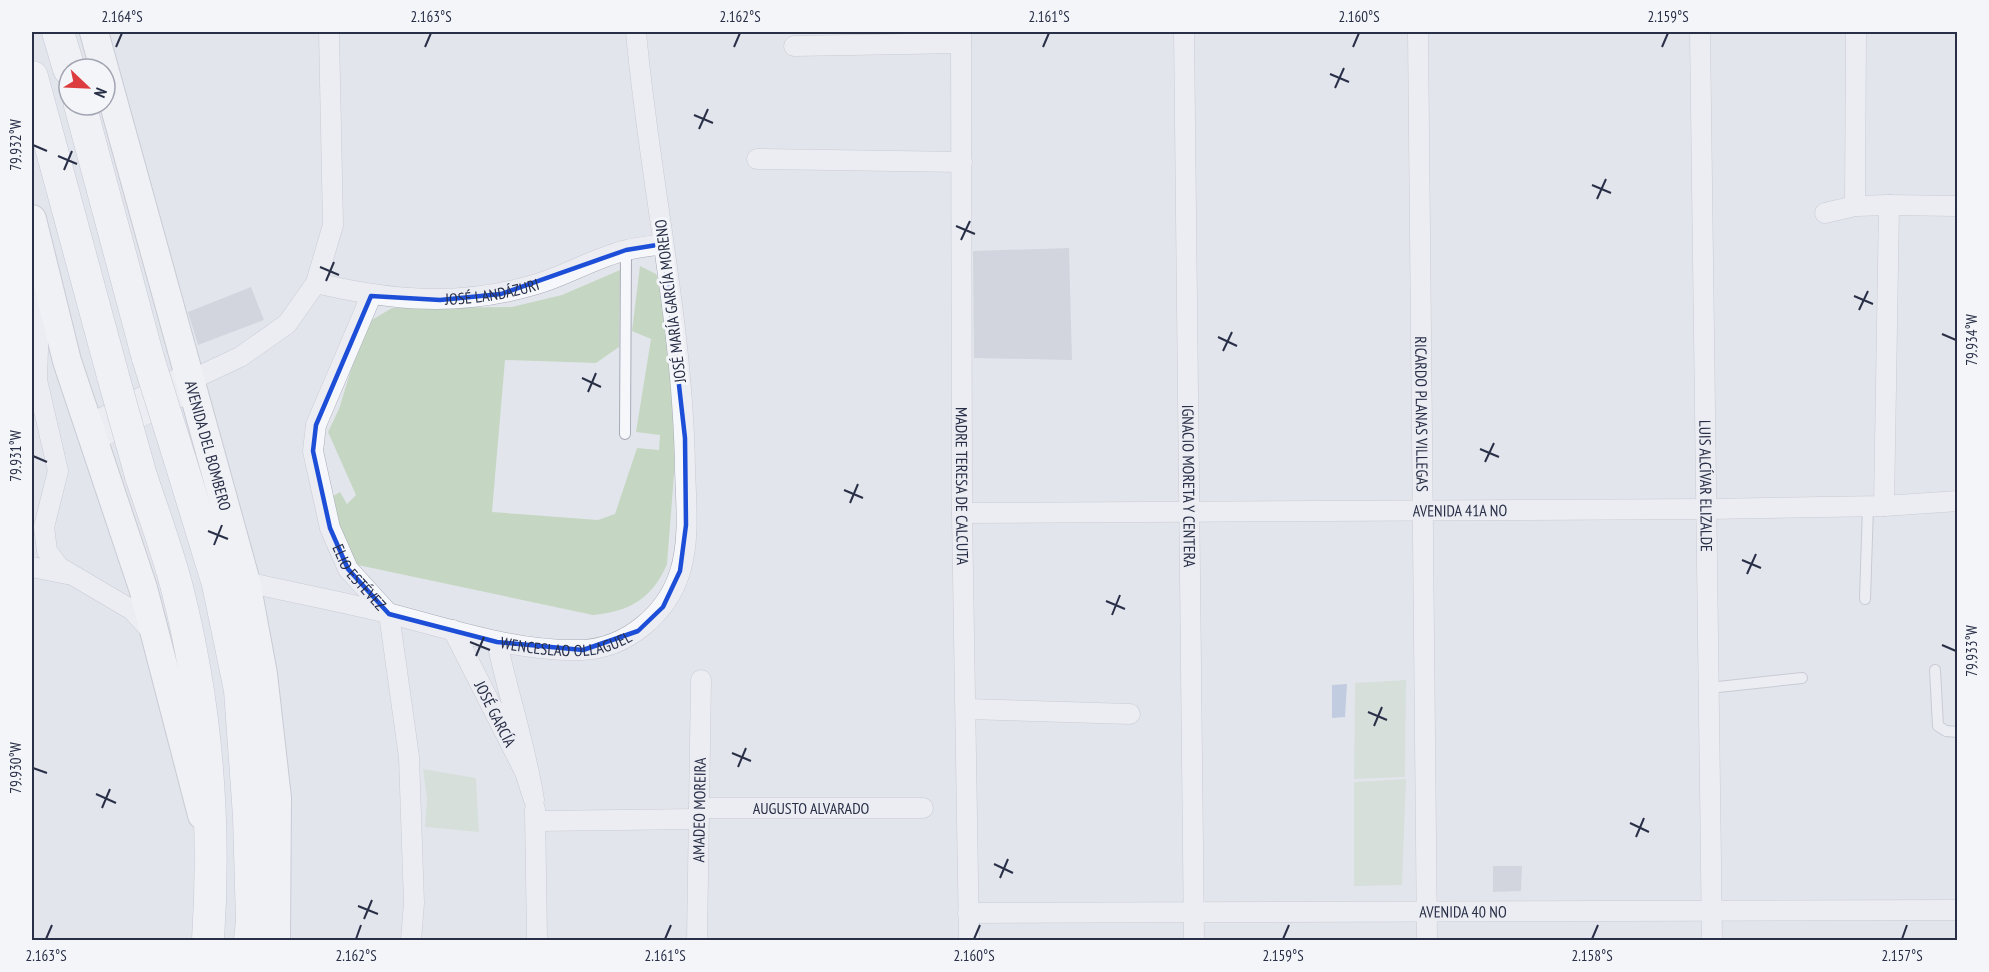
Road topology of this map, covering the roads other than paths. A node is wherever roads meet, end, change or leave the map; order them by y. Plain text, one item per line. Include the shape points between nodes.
1 (58, 32) edge
2 (94, 32) edge
3 (329, 32) edge
4 (636, 32) edge
5 (1184, 32) edge
6 (1418, 32) edge
7 (1700, 32) edge
8 (1856, 32) edge
9 (961, 37) edge
10 (794, 46) dead end
11 (65, 57) edge
12 (32, 77) edge
13 (83, 117) edge
14 (757, 159) dead end
15 (962, 162) junction
16 (1889, 205) junction
17 (1855, 206) junction
18 (1958, 206) edge
19 (1825, 213) dead end
20 (32, 219) edge
21 (663, 244) junction
22 (626, 250) junction
23 (40, 254) junction
24 (316, 283) junction
25 (371, 296) junction
26 (191, 380) junction
27 (91, 433) junction
28 (625, 434) dead end
29 (51, 497) junction
30 (1958, 501) edge
31 (1876, 506) junction
32 (1707, 509) junction
33 (1423, 511) junction
34 (1189, 512) junction
35 (962, 513) junction
36 (32, 523) edge
37 (32, 567) edge
38 (680, 571) joint
39 (72, 575) junction
40 (246, 582) junction
41 (1865, 599) dead end
42 (389, 614) junction
43 (453, 630) junction
44 (157, 637) junction
45 (497, 642) junction
46 (1935, 670) dead end
47 (1802, 678) dead end
48 (700, 680) dead end
49 (1709, 688) junction
50 (967, 709) junction
51 (1130, 714) dead end
52 (1958, 732) edge
53 (534, 800) junction
54 (923, 808) dead end
55 (699, 814) junction
56 (537, 821) junction
57 (211, 849) junction
58 (1958, 910) edge
59 (1712, 911) junction
60 (1427, 912) junction
61 (968, 913) junction
62 (1193, 913) junction
63 (208, 940) edge
64 (250, 940) edge
65 (276, 940) edge
66 (411, 940) edge
67 (537, 940) edge
68 (697, 940) edge
69 (969, 940) edge
70 (1194, 940) edge
71 (1427, 940) edge
72 (1712, 940) edge

1 - 11 main road
2 - 26 main road, AVENIDA DEL BOMBERO
3 - 24 street via 333,225
4 - 21 street, JOSÉ MARÍA GARCÍA MORENO
5 - 34 street, IGNACIO MORETA Y CENTERA
6 - 33 street, RICARDO PLANAS VILLEGAS
7 - 32 street, LUIS ALCÍVAR ELIZALDE
8 - 17 street
9 - 10 street
9 - 15 street, MADRE TERESA DE CALCUTA
12 - 57 main road, bridge via 141,476 175,583 204,731
13 - 64 main road, AVENIDA DEL BOMBERO, bridge via 148,358 218,584 240,690 249,816
14 - 15 street
15 - 35 street, MADRE TERESA DE CALCUTA
16 - 17 street
16 - 18 street
16 - 31 street
17 - 19 street
20 - 23 main road
21 - 22 street, JOSÉ LANDÁZURI
21 - 38 street, JOSÉ MARÍA GARCÍA MORENO via 673,305 685,438 686,525
22 - 25 street, JOSÉ LANDÁZURI via 539,284 501,294 440,300
22 - 28 lane
23 - 27 main road via 67,361
23 - 29 street via 37,380 58,464
24 - 25 street, JOSÉ LANDÁZURI
24 - 26 street via 287,324 240,357
25 - 42 street, ELIO ESTÉVEZ via 316,425 313,451 330,528 348,568
26 - 27 street via 183,395
26 - 40 main road, AVENIDA DEL BOMBERO
27 - 44 main road
29 - 36 street
29 - 39 street via 44,527 47,551 59,567
30 - 31 street, AVENIDA 41A NO
31 - 32 street, AVENIDA 41A NO
31 - 41 lane
32 - 33 street, AVENIDA 41A NO
32 - 49 street, LUIS ALCÍVAR ELIZALDE
33 - 34 street, AVENIDA 41A NO
33 - 60 street, RICARDO PLANAS VILLEGAS
34 - 35 street, AVENIDA 41A NO
34 - 62 street, IGNACIO MORETA Y CENTERA
35 - 50 street, MADRE TERESA DE CALCUTA
37 - 39 street
38 - 45 street, WENCESLAO OLLAGUEL via 663,607 638,631 614,643 583,650
39 - 44 street via 132,610
40 - 42 street, WENCESLAO OLLAGUEL
40 - 65 main road, AVENIDA DEL BOMBERO via 263,674 277,798
42 - 43 street, WENCESLAO OLLAGUEL
42 - 66 street, ELIO ESTÉVEZ via 409,757 414,903
43 - 45 street, WENCESLAO OLLAGUEL
43 - 53 street, JOSÉ GARCÍA via 525,772
44 - 57 main road
45 - 53 street, JOSÉ GARCÍA
46 - 52 lane via 1938,726
47 - 49 lane
48 - 55 street, AMADEO MOREIRA
49 - 59 street, LUIS ALCÍVAR ELIZALDE
50 - 51 street
50 - 61 street, MADRE TERESA DE CALCUTA
53 - 56 street, JOSÉ GARCÍA
54 - 55 street, AUGUSTO ALVARADO
55 - 56 street, AUGUSTO ALVARADO
55 - 68 street, AMADEO MOREIRA
56 - 67 street, JOSÉ GARCÍA
57 - 63 main road
58 - 59 street, AVENIDA 40 NO
59 - 60 street, AVENIDA 40 NO
59 - 72 street, LUIS ALCÍVAR ELIZALDE
60 - 62 street, AVENIDA 40 NO
60 - 71 street, RICARDO PLANAS VILLEGAS
61 - 62 street, AVENIDA 40 NO
61 - 69 street, MADRE TERESA DE CALCUTA
62 - 70 street, IGNACIO MORETA Y CENTERA

